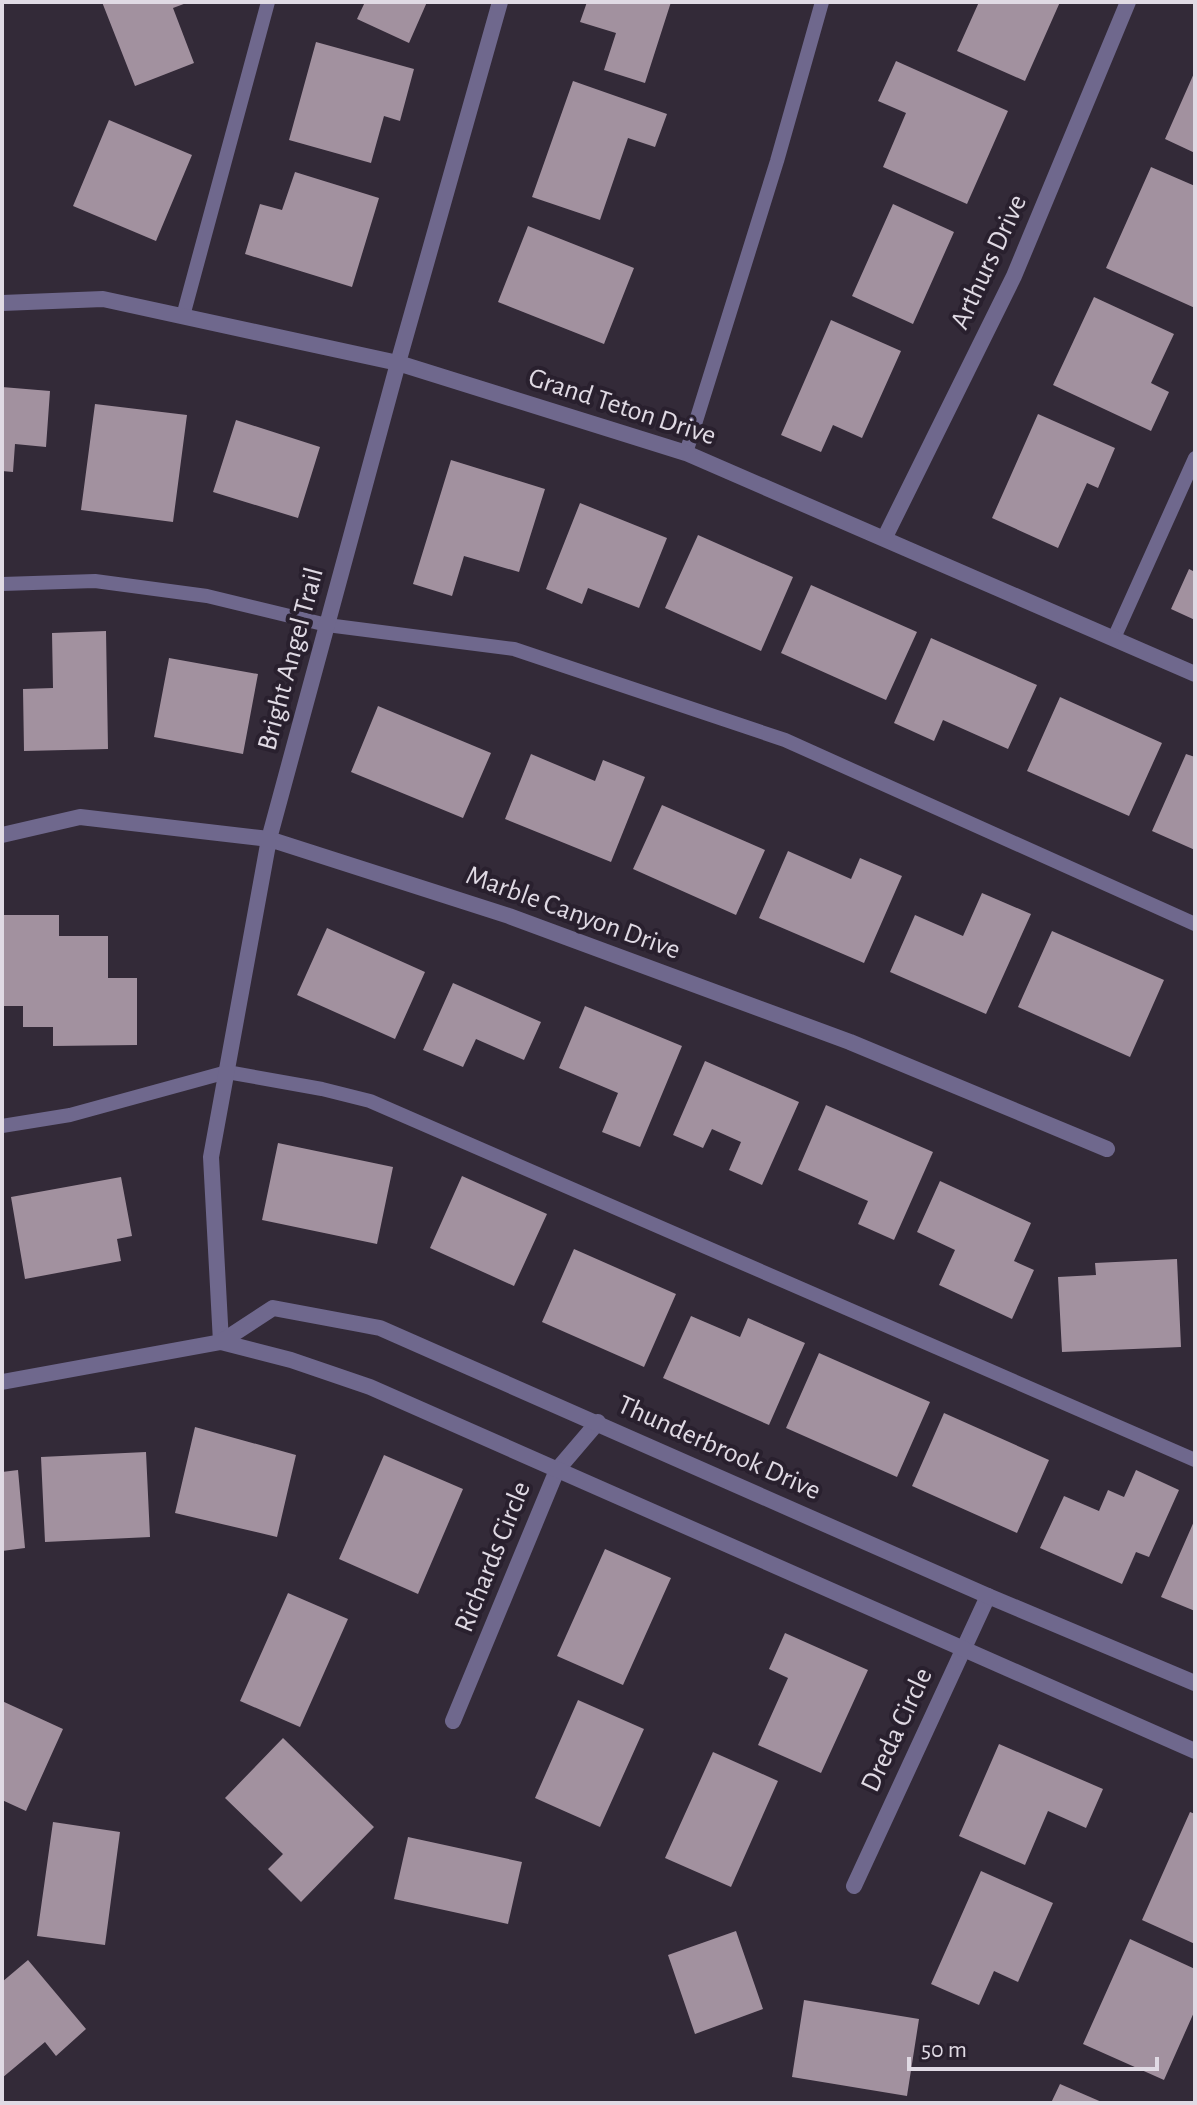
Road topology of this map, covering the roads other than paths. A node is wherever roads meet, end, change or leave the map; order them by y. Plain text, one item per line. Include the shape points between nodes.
1 (268, 2) edge
2 (500, 2) edge
3 (822, 2) edge
4 (1128, 2) edge
5 (2, 303) edge
6 (183, 316) junction
7 (398, 363) junction
8 (686, 453) junction
9 (1195, 458) edge
10 (885, 537) junction
11 (2, 584) edge
12 (327, 625) junction
13 (1114, 638) junction
14 (1195, 674) edge
15 (2, 835) edge
16 (269, 839) junction
17 (1195, 924) edge
18 (227, 1072) junction
19 (2, 1126) edge
20 (1107, 1149) dead end
21 (221, 1342) junction
22 (2, 1382) edge
23 (598, 1422) junction
24 (1195, 1460) edge
25 (557, 1470) junction
26 (988, 1596) junction
27 (963, 1650) junction
28 (1195, 1683) edge
29 (453, 1721) dead end
30 (1195, 1751) edge
31 (854, 1886) dead end

1 - 6 lane
2 - 7 street, Bright Angel Trail
3 - 8 lane
4 - 10 street, Arthurs Drive via 1014,276
5 - 6 street, Grand Teton Drive via 103,299
6 - 7 street, Grand Teton Drive
7 - 8 street, Grand Teton Drive
7 - 12 street, Bright Angel Trail
8 - 10 street, Grand Teton Drive
9 - 13 lane
10 - 13 street, Grand Teton Drive
11 - 12 lane via 95,581 207,596
12 - 16 street, Bright Angel Trail
12 - 17 lane via 514,649 770,735
13 - 14 street, Grand Teton Drive
15 - 16 street, Marble Canyon Drive via 80,817
16 - 18 street, Bright Angel Trail
16 - 20 street, Marble Canyon Drive via 509,916 836,1036
18 - 19 lane via 70,1115
18 - 21 street, Bright Angel Trail via 211,1157
18 - 24 lane via 370,1101
21 - 22 street, Thunderbrook Drive
21 - 23 street, Thunderbrook Drive via 273,1308 380,1328
21 - 25 street, Thunderbrook Drive via 370,1387
23 - 25 street, Richards Circle
23 - 26 street, Thunderbrook Drive
25 - 27 street, Thunderbrook Drive
25 - 29 street, Richards Circle
26 - 27 street, Dreda Circle
26 - 28 street, Thunderbrook Drive
27 - 30 street, Thunderbrook Drive
27 - 31 street, Dreda Circle

